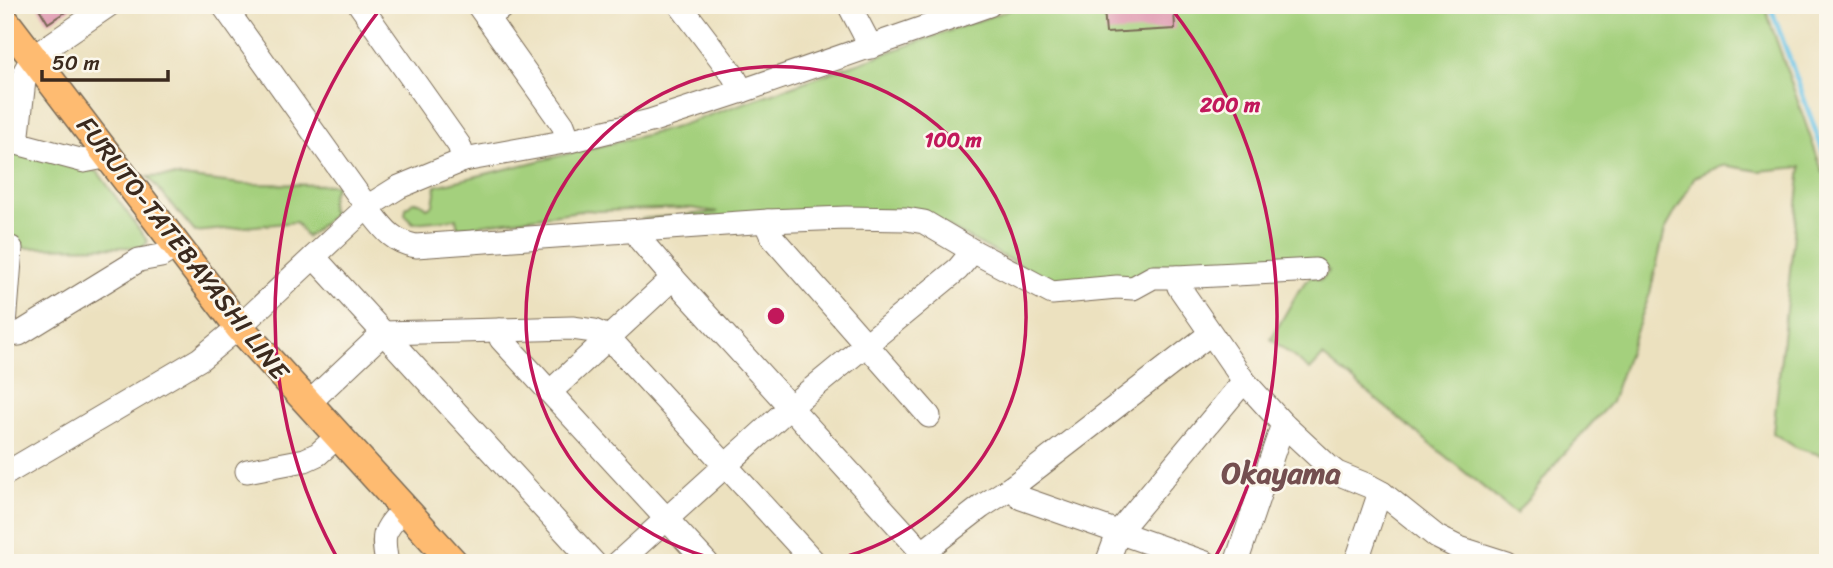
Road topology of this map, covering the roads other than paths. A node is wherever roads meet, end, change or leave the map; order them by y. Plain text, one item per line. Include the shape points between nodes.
1 (109, 5) edge
2 (223, 5) edge
3 (360, 5) edge
4 (680, 5) edge
5 (849, 5) edge
6 (979, 7) edge
7 (490, 10) edge
8 (5, 21) edge
9 (871, 47) junction
10 (33, 57) junction
11 (742, 91) junction
12 (11, 141) edge
13 (569, 141) junction
14 (107, 154) junction
15 (464, 160) junction
16 (367, 207) junction
17 (768, 221) junction
18 (636, 231) junction
19 (177, 246) junction
20 (11, 248) dead end
21 (973, 251) junction
22 (314, 257) junction
23 (1315, 271) dead end
24 (1177, 277) junction
25 (673, 278) junction
26 (5, 325) edge
27 (239, 327) junction
28 (500, 330) junction
29 (383, 333) junction
30 (1210, 334) junction
31 (5, 335) edge
32 (608, 337) junction
33 (865, 345) junction
34 (1244, 380) junction
35 (550, 392) junction
36 (309, 403) junction
37 (790, 407) junction
38 (929, 416) dead end
39 (1283, 424) junction
40 (338, 436) junction
41 (726, 465) junction
42 (247, 471) dead end
43 (5, 474) edge
44 (1012, 487) junction
45 (1382, 493) junction
46 (404, 508) junction
47 (666, 519) junction
48 (1119, 531) junction
49 (927, 558) edge
50 (1494, 561) edge
51 (387, 563) edge
52 (454, 563) edge
53 (594, 563) edge
54 (618, 563) edge
55 (707, 563) edge
56 (815, 563) edge
57 (1107, 563) edge
58 (1206, 563) edge
59 (1236, 563) edge
60 (1356, 563) edge

1 - 10 street
2 - 16 street
3 - 15 street via 459,145
4 - 11 street
5 - 9 street
6 - 9 street
7 - 13 street
8 - 10 main road, FURUTO-TATEBAYASHI LINE
9 - 11 street
10 - 12 street via 25,71
10 - 14 main road, FURUTO-TATEBAYASHI LINE
11 - 13 street
12 - 14 street via 84,161
13 - 15 street
14 - 19 main road, FURUTO-TATEBAYASHI LINE
15 - 16 street via 399,187
16 - 18 street via 391,237 416,246
16 - 22 street
17 - 18 street
17 - 21 street via 917,220
17 - 33 street via 772,237
18 - 25 street
19 - 27 main road, FURUTO-TATEBAYASHI LINE
19 - 31 street via 161,256 139,260 19,334
20 - 26 street
21 - 24 street via 1052,293 1133,288 1153,277
21 - 33 street via 958,269
22 - 27 street
22 - 29 street
23 - 24 street
24 - 30 street
25 - 32 street
25 - 37 street
27 - 36 main road, FURUTO-TATEBAYASHI LINE
27 - 43 street via 200,359
28 - 29 street
28 - 32 street via 572,328
28 - 35 street via 501,339
29 - 36 street
29 - 53 street
30 - 34 street
30 - 44 street
32 - 35 street
32 - 41 street
33 - 37 street
33 - 38 street
34 - 39 street
34 - 48 street
35 - 47 street
36 - 40 main road, FURUTO-TATEBAYASHI LINE
37 - 41 street
37 - 49 street
39 - 45 street via 1337,473
39 - 59 street
40 - 42 street via 305,460
40 - 46 main road, FURUTO-TATEBAYASHI LINE
41 - 47 street
41 - 56 street
44 - 48 street via 1021,498
44 - 49 street via 981,507
45 - 50 street via 1437,537
45 - 60 street
46 - 51 street via 385,531
46 - 52 main road, FURUTO-TATEBAYASHI LINE
47 - 54 street
47 - 55 street
48 - 57 street
48 - 58 street

